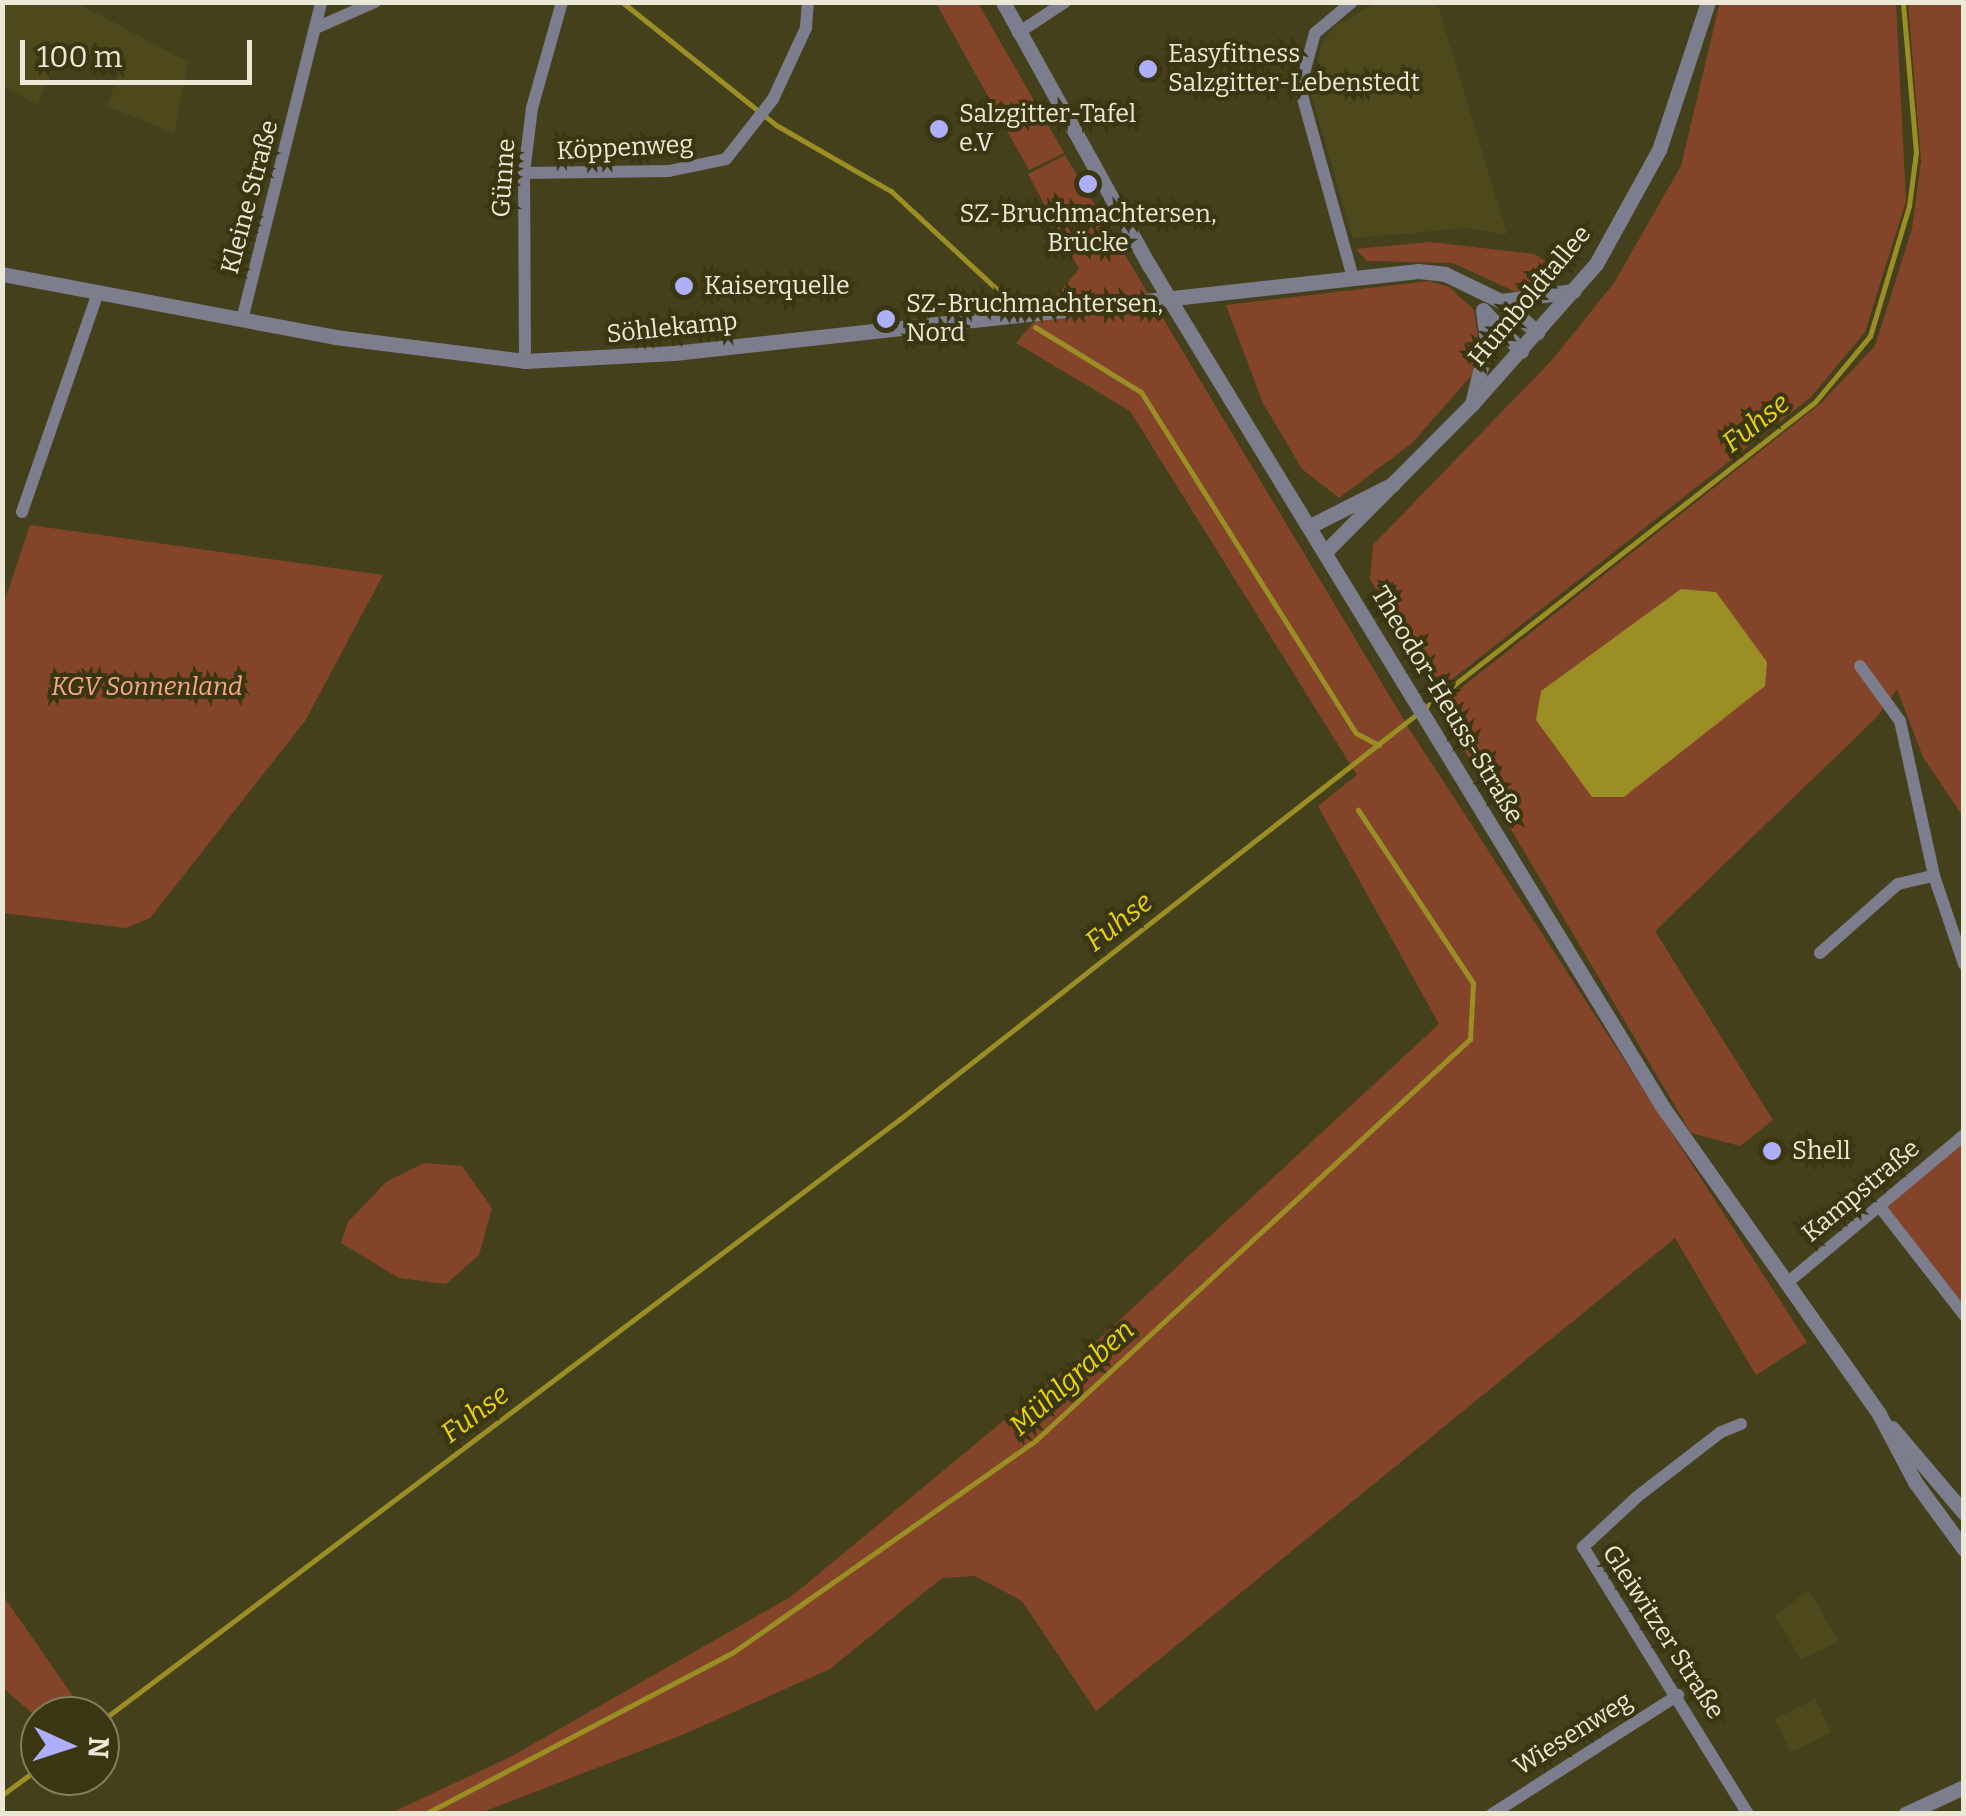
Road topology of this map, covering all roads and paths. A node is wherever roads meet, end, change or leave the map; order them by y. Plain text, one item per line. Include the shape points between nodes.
1 (320, 2) edge
2 (375, 2) edge
3 (562, 2) edge
4 (808, 2) edge
5 (1066, 2) edge
6 (1352, 2) edge
7 (1708, 2) edge
8 (1004, 3) edge
9 (318, 27) junction
10 (1018, 33) junction
11 (524, 173) junction
12 (2, 274) edge
13 (1352, 278) junction
14 (1469, 285) junction
15 (1573, 291) junction
16 (96, 295) junction
17 (1500, 301) junction
18 (1483, 311) junction
19 (242, 320) junction
20 (1537, 332) junction
21 (1522, 351) junction
22 (525, 362) junction
23 (1472, 404) junction
24 (1393, 484) junction
25 (22, 512) dead end
26 (1310, 526) junction
27 (1325, 552) junction
28 (1860, 666) dead end
29 (1934, 876) junction
30 (1820, 954) dead end
31 (1964, 964) edge
32 (1964, 1135) edge
33 (1880, 1207) junction
34 (1787, 1282) junction
35 (1964, 1315) edge
36 (1879, 1414) junction
37 (1741, 1424) dead end
38 (1964, 1513) edge
39 (1964, 1548) edge
40 (1678, 1695) junction
41 (1964, 1775) edge
42 (1956, 1789) edge
43 (1492, 1814) edge
44 (1748, 1814) edge
45 (1906, 1814) edge

1 - 9 street, Kleine Straße
2 - 9 street
3 - 11 street, Günne via 532,108
4 - 11 street, Köppenweg via 806,28 773,99 726,159 668,171
5 - 10 street
6 - 13 street via 1315,33 1300,88
7 - 15 street, Humboldtallee via 1659,150 1596,264
8 - 10 street, Theodor-Heuss-Straße
9 - 19 street, Kleine Straße
10 - 26 street, Theodor-Heuss-Straße, bridge via 1149,266
11 - 22 street, Günne
12 - 16 street, Söhlekamp
13 - 14 street, Söhlekamp via 1418,271
13 - 22 street, Söhlekamp via 674,353
14 - 17 street, Söhlekamp
14 - 18 street
15 - 17 street
15 - 20 street, Humboldtallee
16 - 19 street, Söhlekamp
16 - 25 street
17 - 20 street, Söhlekamp
18 - 21 street
18 - 23 street via 1486,342
19 - 22 street, Söhlekamp
20 - 21 street, Humboldtallee
21 - 23 street, Humboldtallee
23 - 24 street, Humboldtallee
24 - 26 street, Humboldtallee
24 - 27 street, Humboldtallee
26 - 27 street, Theodor-Heuss-Straße
27 - 34 street, Theodor-Heuss-Straße via 1662,1106
28 - 29 street via 1900,720
29 - 30 street via 1898,884
29 - 31 street
32 - 33 street, Kampstraße
33 - 34 street, Kampstraße
33 - 35 street
34 - 36 street, Theodor-Heuss-Straße
36 - 38 street
36 - 39 street via 1915,1482
37 - 40 street, Gleiwitzer Straße via 1721,1432 1628,1504 1583,1547
40 - 43 street, Wiesenweg
40 - 44 street, Gleiwitzer Straße
41 - 42 street
42 - 45 street

